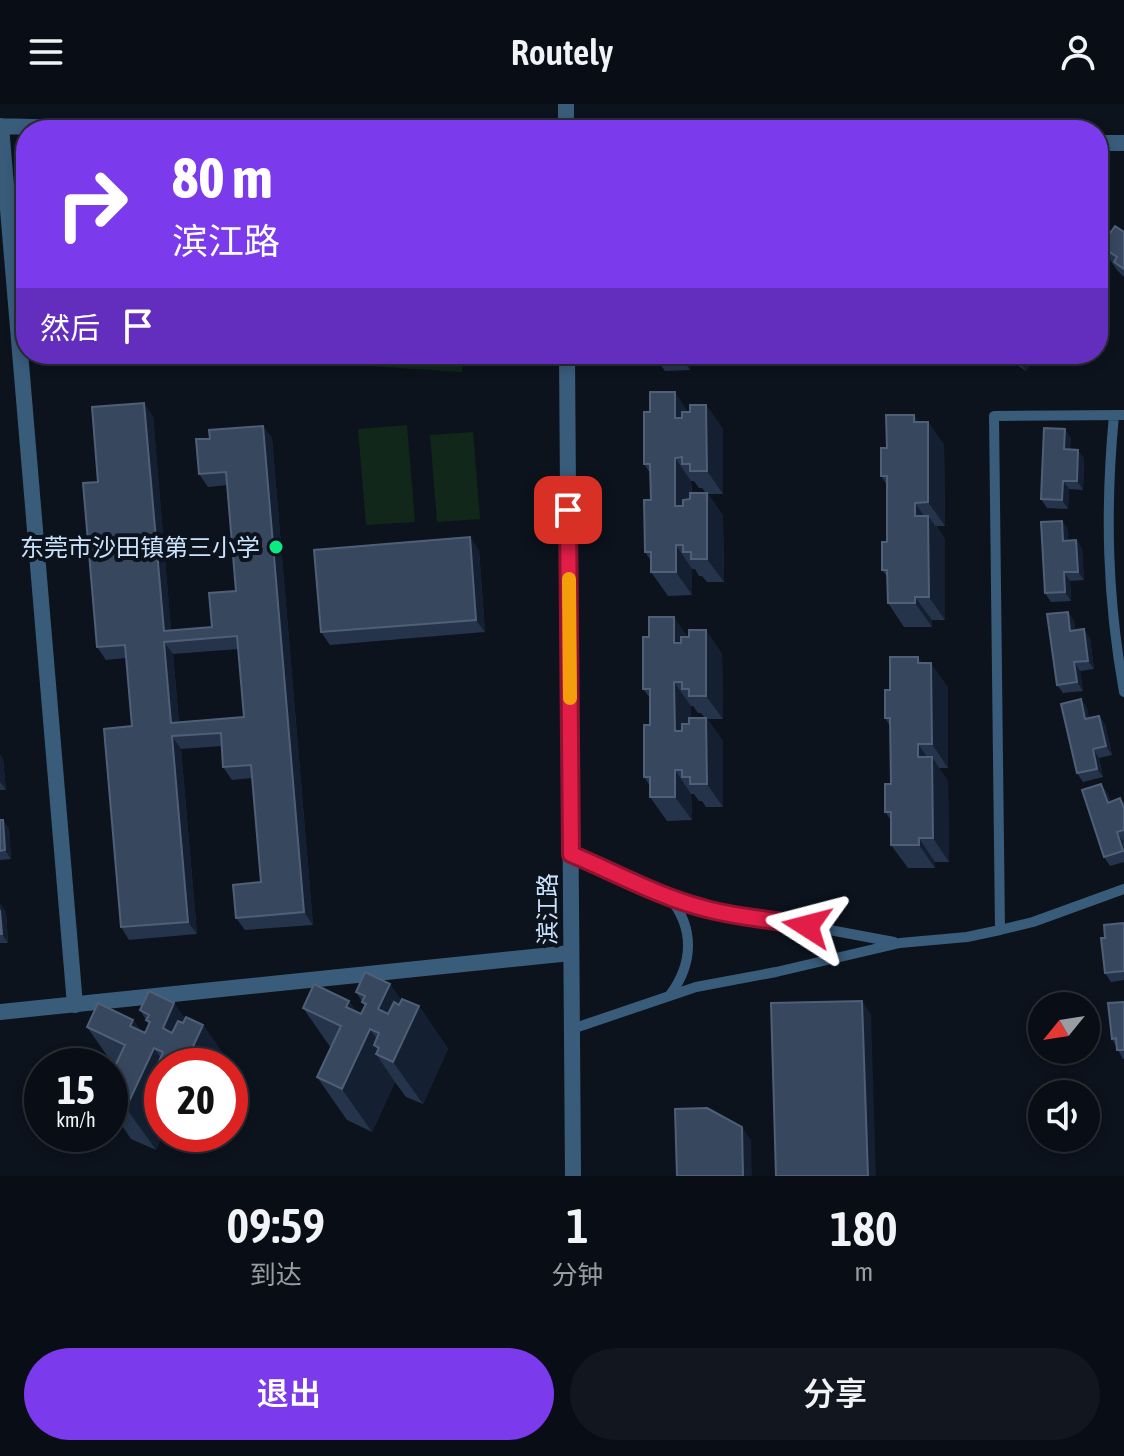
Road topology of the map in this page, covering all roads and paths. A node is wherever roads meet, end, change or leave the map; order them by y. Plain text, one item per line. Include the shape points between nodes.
1 (0, 126) edge
2 (16, 314) edge
3 (20, 364) edge
4 (567, 364) edge
5 (1119, 415) edge
6 (1124, 692) edge
7 (571, 854) junction
8 (1124, 889) edge
9 (668, 896) junction
10 (1000, 930) junction
11 (900, 943) junction
12 (571, 953) junction
13 (670, 995) junction
14 (75, 1005) junction
15 (0, 1012) edge
16 (572, 1029) junction
17 (573, 1176) edge

1 - 2 street
3 - 14 street
4 - 7 street, 滨江路
5 - 6 lane via 1109,478 1108,558
5 - 10 lane via 994,416
7 - 9 lane
7 - 12 street, 滨江路
8 - 10 lane
9 - 11 lane via 725,914
9 - 13 lane via 683,918 689,945 684,972
10 - 11 lane
11 - 13 lane
12 - 14 street
12 - 16 street, 滨江路
13 - 16 lane
14 - 15 street
16 - 17 street, 滨江路

